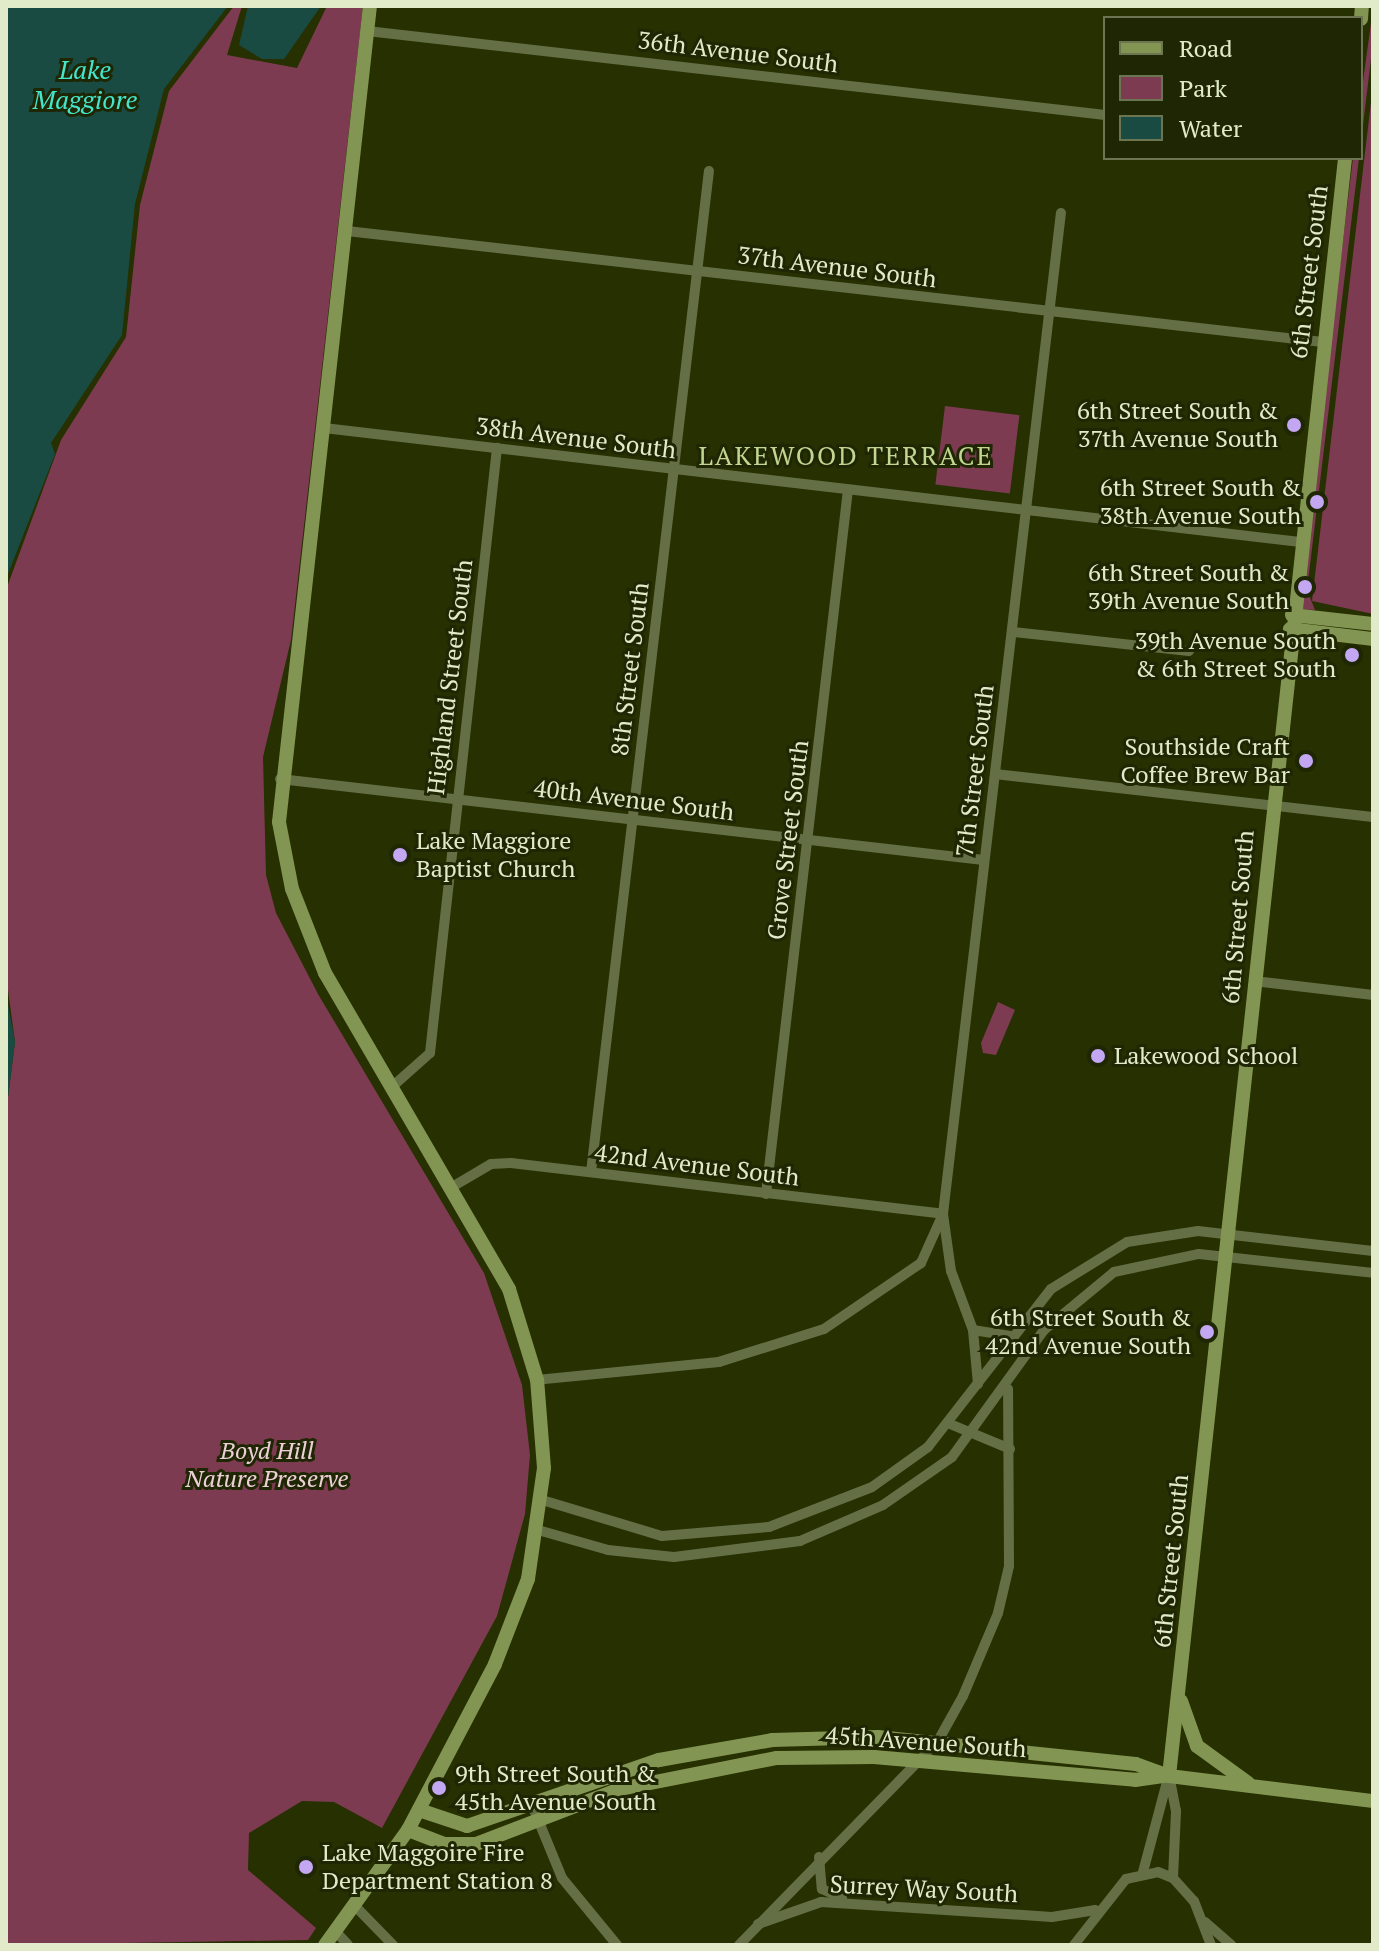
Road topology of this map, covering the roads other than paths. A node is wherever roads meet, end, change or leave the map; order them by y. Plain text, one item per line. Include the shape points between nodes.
1 (370, 6) edge
2 (367, 31) junction
3 (1103, 115) edge
4 (1345, 160) edge
5 (709, 171) dead end
6 (1061, 213) dead end
7 (347, 231) junction
8 (698, 271) junction
9 (1049, 311) junction
10 (1323, 342) junction
11 (324, 428) junction
12 (497, 448) junction
13 (673, 470) junction
14 (848, 490) junction
15 (1026, 512) junction
16 (1300, 542) junction
17 (1291, 622) junction
18 (1373, 624) edge
19 (1013, 632) junction
20 (1373, 639) edge
21 (1189, 651) dead end
22 (995, 774) junction
23 (280, 779) junction
24 (456, 799) junction
25 (1271, 805) junction
26 (1373, 817) edge
27 (632, 819) junction
28 (808, 841) junction
29 (983, 860) junction
30 (1254, 981) junction
31 (1373, 995) edge
32 (394, 1085) junction
33 (591, 1172) junction
34 (452, 1187) junction
35 (766, 1194) junction
36 (943, 1214) junction
37 (1231, 1234) junction
38 (1336, 1247) junction
39 (1373, 1251) edge
40 (1228, 1256) junction
41 (1334, 1269) junction
42 (1373, 1273) edge
43 (973, 1330) junction
44 (1012, 1336) junction
45 (537, 1380) junction
46 (978, 1384) junction
47 (1008, 1389) junction
48 (950, 1424) junction
49 (970, 1437) junction
50 (1010, 1449) junction
51 (542, 1500) junction
52 (538, 1530) junction
53 (1179, 1689) junction
54 (938, 1741) junction
55 (920, 1760) junction
56 (1169, 1776) junction
57 (1255, 1787) junction
58 (530, 1800) junction
59 (1373, 1801) edge
60 (419, 1810) junction
61 (535, 1820) junction
62 (408, 1830) junction
63 (819, 1857) junction
64 (1143, 1872) junction
65 (1173, 1878) junction
66 (856, 1901) junction
67 (357, 1908) junction
68 (1095, 1910) junction
69 (1203, 1920) junction
70 (753, 1926) junction
71 (337, 1933) junction
72 (325, 1945) edge
73 (348, 1945) edge
74 (393, 1945) edge
75 (617, 1945) edge
76 (739, 1945) edge
77 (1074, 1945) edge
78 (1211, 1945) edge
79 (1231, 1945) edge

1 - 2 street
2 - 3 street, 36th Avenue South
2 - 7 street
4 - 10 street, 6th Street South
5 - 8 street, 8th Street South
6 - 9 street, 7th Street South
7 - 8 street, 37th Avenue South
7 - 11 street
8 - 9 street, 37th Avenue South
8 - 13 street, 8th Street South
9 - 10 street, 37th Avenue South
9 - 15 street, 7th Street South
10 - 16 street, 6th Street South
11 - 12 street, 38th Avenue South
11 - 23 street
12 - 13 street, 38th Avenue South
12 - 24 street, Highland Street South
13 - 14 street, 38th Avenue South
13 - 27 street, 8th Street South
14 - 15 street, 38th Avenue South
14 - 28 street, Grove Street South
15 - 16 street, 38th Avenue South
15 - 19 street, 7th Street South
16 - 17 street, 6th Street South
17 - 18 street
17 - 20 street
17 - 25 street, 6th Street South
19 - 21 street
19 - 22 street, 7th Street South
22 - 25 street
22 - 29 street, 7th Street South
23 - 24 street, 40th Avenue South
23 - 32 street via 285,858 306,932
24 - 27 street, 40th Avenue South
24 - 32 street, Highland Street South via 430,1053
25 - 26 street
25 - 30 street, 6th Street South
27 - 28 street, 40th Avenue South
27 - 33 street, 8th Street South
28 - 29 street, 40th Avenue South
28 - 35 street, Grove Street South
29 - 36 street, 7th Street South
30 - 31 street
30 - 37 street, 6th Street South
32 - 34 street
33 - 34 street, 42nd Avenue South via 491,1164
33 - 35 street, 42nd Avenue South
34 - 45 street via 509,1289
35 - 36 street, 42nd Avenue South
36 - 43 street, 7th Street South via 951,1271
36 - 45 street via 921,1263 824,1329 719,1362
37 - 38 street
37 - 40 street, 6th Street South
37 - 44 street via 1165,1233 1127,1242 1051,1289
38 - 39 street
38 - 41 street
40 - 41 street
40 - 47 street via 1173,1254 1114,1272 1064,1307
40 - 53 street, 6th Street South
41 - 42 street
43 - 44 street
43 - 46 street, 7th Street South
44 - 46 street
45 - 51 street
46 - 48 street
47 - 49 street
47 - 50 street
48 - 49 street
48 - 51 street via 872,1487 754,1530 662,1536
49 - 50 street
49 - 52 street via 883,1505 767,1549 642,1555
50 - 54 street via 1010,1550 998,1613
51 - 52 street
52 - 60 street via 510,1629
53 - 56 street, 6th Street South
53 - 57 street via 1197,1746
54 - 55 street
54 - 56 street, 45th Avenue South via 1136,1764
54 - 58 street, 45th Avenue South via 827,1737 716,1747
55 - 56 street, 45th Avenue South via 1135,1780
55 - 61 street, 45th Avenue South via 822,1756 727,1765 620,1789
55 - 63 street
56 - 57 street, 45th Avenue South
56 - 64 street, 6th Street South
56 - 65 street, 6th Street South via 1176,1811
57 - 59 street, 45th Avenue South
58 - 60 street, 45th Avenue South via 467,1826
58 - 61 street
60 - 62 street
61 - 62 street, 45th Avenue South via 460,1846
61 - 75 street via 562,1878
62 - 67 street
63 - 66 street via 822,1889
63 - 70 street
64 - 65 street
64 - 68 street
65 - 69 street
66 - 68 street, Surrey Way South via 1052,1917
66 - 70 street, Surrey Way South via 821,1902
67 - 71 street
67 - 74 street
68 - 77 street
69 - 78 street
69 - 79 street
70 - 76 street
71 - 72 street
71 - 73 street

